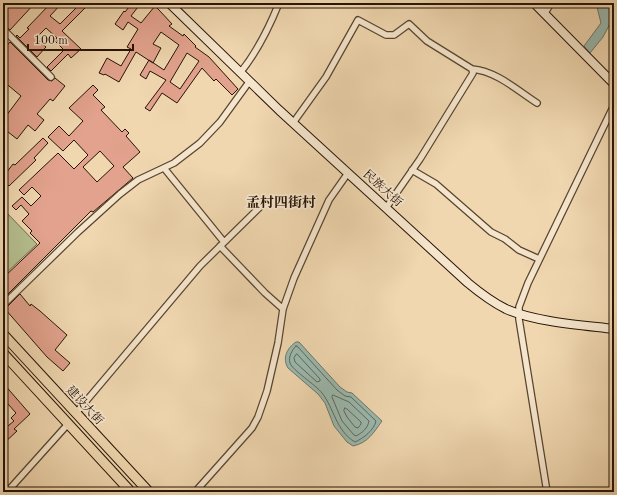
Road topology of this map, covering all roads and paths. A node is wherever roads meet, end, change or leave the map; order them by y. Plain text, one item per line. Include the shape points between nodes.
1 (169, 3) edge
2 (279, 3) edge
3 (534, 3) edge
4 (551, 3) edge
5 (545, 13) junction
6 (3, 29) edge
7 (472, 69) junction
8 (240, 73) junction
9 (51, 77) dead end
10 (249, 82) junction
11 (614, 84) edge
12 (537, 103) dead end
13 (614, 105) edge
14 (293, 123) junction
15 (164, 168) junction
16 (412, 170) junction
17 (348, 173) junction
18 (262, 205) dead end
19 (386, 208) junction
20 (222, 244) junction
21 (539, 259) junction
22 (3, 304) edge
23 (284, 310) junction
24 (519, 313) junction
25 (614, 329) edge
26 (3, 334) edge
27 (3, 353) edge
28 (76, 413) junction
29 (68, 424) junction
30 (7, 492) edge
31 (131, 492) edge
32 (149, 492) edge
33 (195, 492) edge
34 (547, 492) edge

1 - 8 main road, 民族大街
2 - 8 street via 261,41
3 - 5 main road
4 - 5 street
5 - 11 main road
6 - 9 street
7 - 12 street via 489,73
7 - 14 street via 427,41 410,24 394,35 386,35 358,20 326,77
7 - 16 street via 473,73
8 - 10 main road, 民族大街
10 - 14 main road, 民族大街
10 - 15 street via 210,133 187,154
13 - 21 street
14 - 17 main road, 民族大街
15 - 20 street
15 - 22 street via 138,180 120,194
16 - 19 street
16 - 21 street via 436,184 491,232
17 - 19 main road, 民族大街
17 - 23 street via 329,200 320,219 294,278
18 - 20 street
19 - 24 main road, 民族大街 via 468,283 494,303
20 - 23 street via 265,293
20 - 28 street via 200,266
21 - 24 street via 519,306
23 - 33 street via 267,391 258,418
24 - 25 main road, 民族大街 via 550,321
24 - 34 street
26 - 28 main road, 建设大街
27 - 29 main road, 建设大街
28 - 32 main road, 建设大街
29 - 30 street
29 - 31 main road, 建设大街

